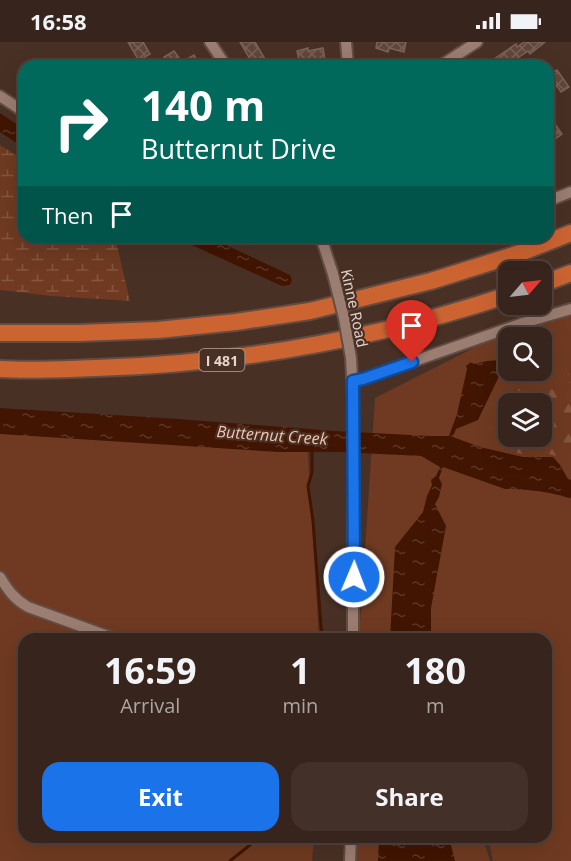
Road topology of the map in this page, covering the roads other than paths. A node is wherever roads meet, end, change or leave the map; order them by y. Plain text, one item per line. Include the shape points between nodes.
1 (210, 42) edge
2 (346, 42) edge
3 (477, 42) edge
4 (221, 60) edge
5 (348, 60) edge
6 (449, 60) edge
7 (0, 96) edge
8 (18, 108) edge
9 (571, 192) edge
10 (554, 199) edge
11 (571, 233) edge
12 (554, 240) edge
13 (323, 243) edge
14 (546, 243) edge
15 (571, 273) edge
16 (552, 280) edge
17 (498, 298) edge
18 (571, 309) edge
19 (0, 333) edge
20 (0, 369) edge
21 (353, 381) junction
22 (0, 577) edge
23 (100, 633) edge
24 (353, 633) edge
25 (351, 843) edge
26 (350, 861) edge

1 - 4 street
2 - 5 street
3 - 6 street
7 - 8 street
9 - 10 street
11 - 12 highway
13 - 21 street, Kinne Road, bridge via 344,318
14 - 19 highway via 431,281 310,311 158,330
15 - 16 highway
17 - 20 highway, I 481 via 394,328 223,360 132,367
18 - 21 street
21 - 24 street, Kinne Road
22 - 23 street via 18,602
25 - 26 street

